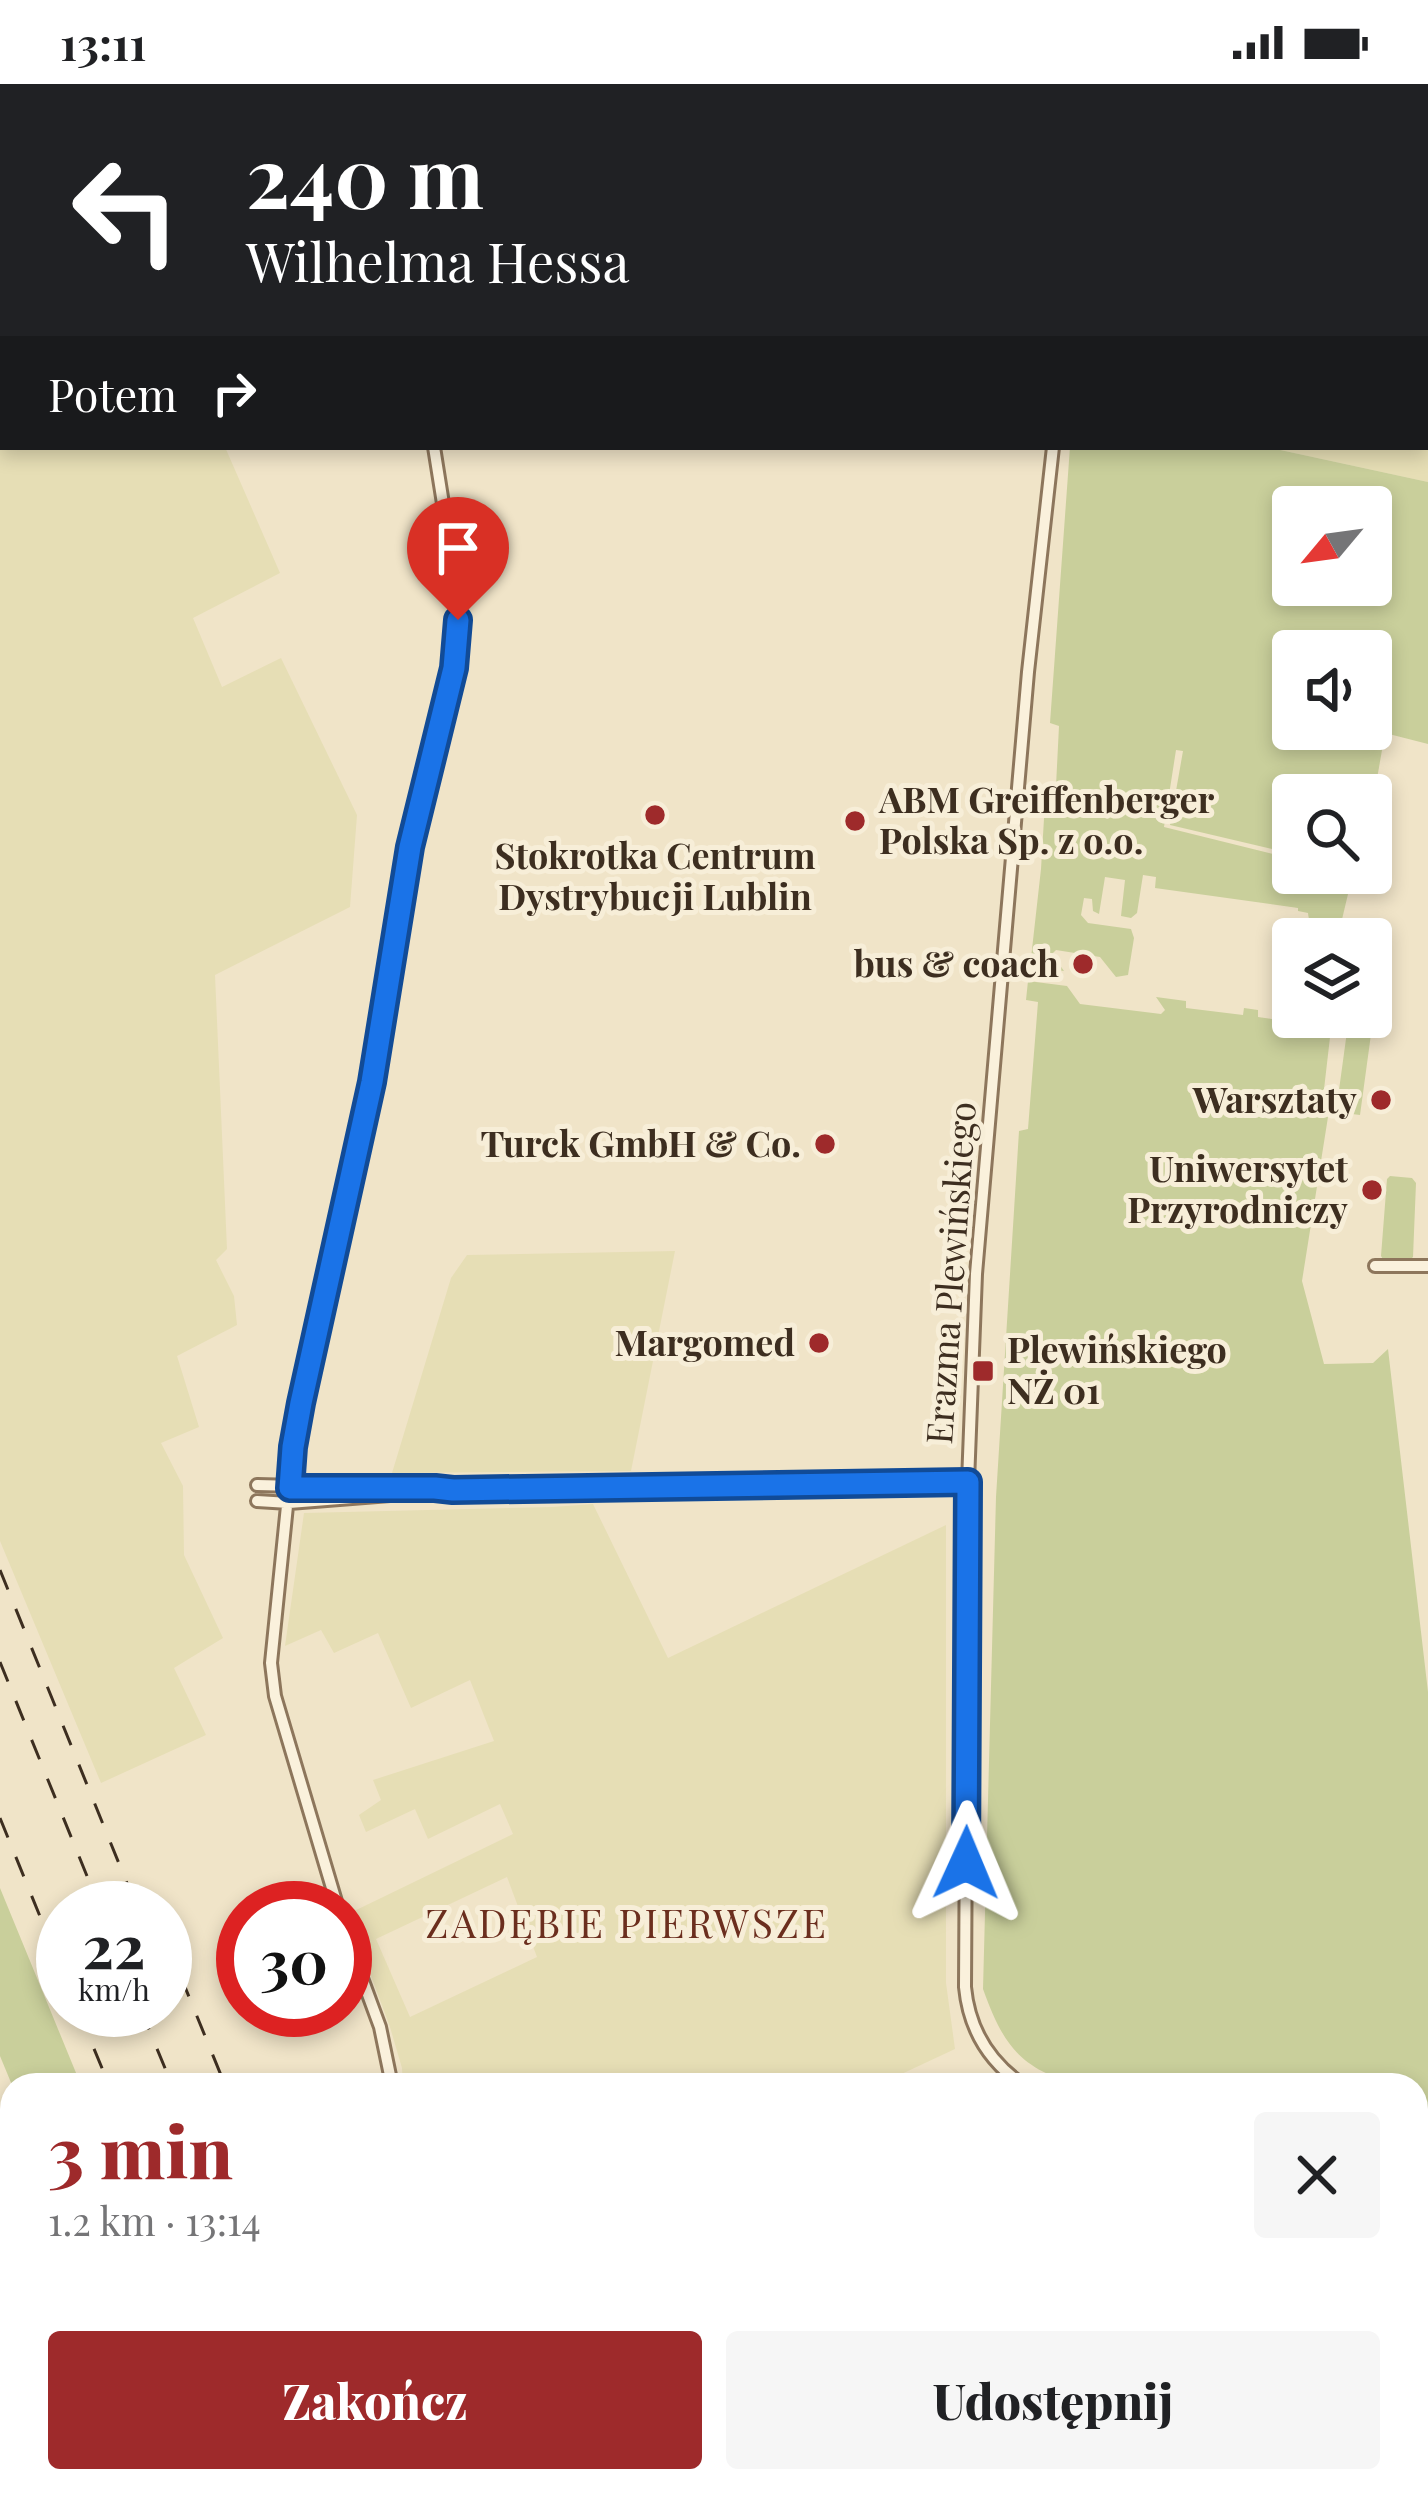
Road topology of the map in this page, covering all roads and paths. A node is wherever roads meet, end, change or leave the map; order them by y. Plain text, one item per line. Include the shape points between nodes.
1 (434, 450) edge
2 (1053, 450) edge
3 (1375, 1266) dead end
4 (1428, 1266) edge
5 (968, 1482) junction
6 (257, 1485) dead end
7 (290, 1488) junction
8 (453, 1490) junction
9 (257, 1501) dead end
10 (289, 1503) junction
11 (330, 1881) edge
12 (372, 2005) edge
13 (390, 2073) edge
14 (1008, 2073) edge

1 - 7 street via 455,579 454,668 410,847
2 - 5 street, Erazma Plewińskiego via 976,1274
3 - 4 street
5 - 8 street
5 - 14 street, Erazma Plewińskiego via 965,1987 978,2037
6 - 7 street
7 - 8 street
7 - 10 street
8 - 10 street
9 - 10 street
10 - 11 street via 271,1663
12 - 13 street

